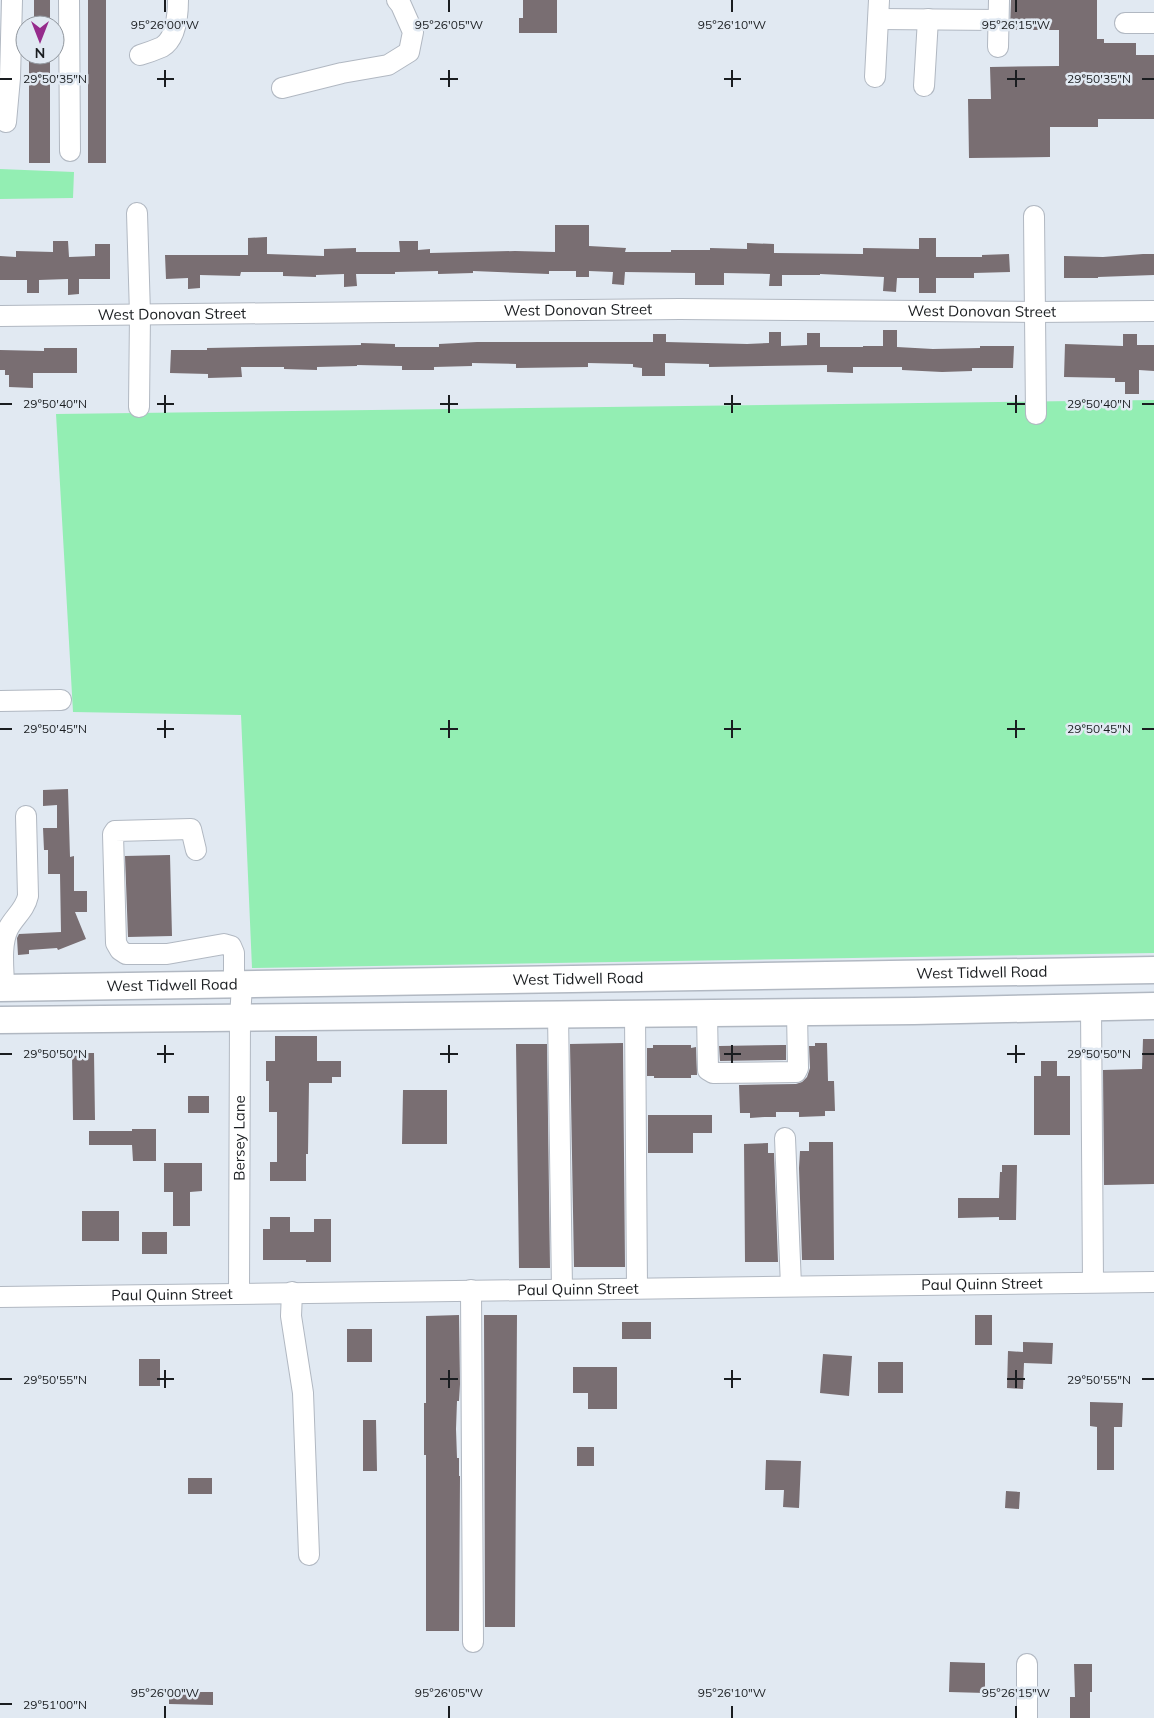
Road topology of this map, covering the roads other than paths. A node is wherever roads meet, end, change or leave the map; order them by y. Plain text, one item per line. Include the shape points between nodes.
1 (12, 0) edge
2 (69, 0) edge
3 (178, 0) edge
4 (397, 0) edge
5 (999, 0) edge
6 (879, 9) edge
7 (928, 19) junction
8 (998, 20) junction
9 (1124, 23) dead end
10 (1154, 23) edge
11 (998, 47) dead end
12 (140, 55) dead end
13 (874, 77) dead end
14 (924, 86) dead end
15 (282, 88) dead end
16 (6, 122) dead end
17 (70, 151) dead end
18 (137, 213) dead end
19 (1034, 216) dead end
20 (1154, 311) edge
21 (1035, 312) junction
22 (140, 314) junction
23 (0, 316) edge
24 (140, 406) dead end
25 (1036, 414) dead end
26 (61, 700) dead end
27 (0, 701) edge
28 (26, 816) dead end
29 (196, 850) dead end
30 (1154, 970) edge
31 (920, 973) junction
32 (472, 980) junction
33 (238, 985) junction
34 (2, 988) edge
35 (1154, 1006) edge
36 (1092, 1007) junction
37 (914, 1011) junction
38 (797, 1012) junction
39 (707, 1013) junction
40 (558, 1014) junction
41 (635, 1014) junction
42 (465, 1015) junction
43 (240, 1018) junction
44 (3, 1020) edge
45 (785, 1138) dead end
46 (1093, 1282) junction
47 (1154, 1282) edge
48 (791, 1286) junction
49 (637, 1288) junction
50 (562, 1289) junction
51 (471, 1290) junction
52 (240, 1292) junction
53 (292, 1292) junction
54 (0, 1297) edge
55 (309, 1556) dead end
56 (472, 1642) dead end
57 (1027, 1664) dead end
58 (1028, 1718) edge

1 - 16 street
2 - 17 street
3 - 12 street via 172,34 164,46
4 - 15 street via 412,32 409,52 388,65
5 - 8 street
6 - 7 street
6 - 13 street
7 - 8 street
7 - 14 street
8 - 11 street
9 - 10 street
18 - 22 street
19 - 21 street
20 - 21 street, West Donovan Street
21 - 22 street, West Donovan Street via 680,309
21 - 25 street
22 - 23 street, West Donovan Street
22 - 24 street
26 - 27 street
28 - 34 street via 28,896 7,931
29 - 33 street, Bersey Lane via 191,829 115,831 116,943 126,954 167,954 224,944 231,946
30 - 31 main road, West Tidwell Road
31 - 32 main road, West Tidwell Road
31 - 37 main road
32 - 33 main road, West Tidwell Road
32 - 42 main road
33 - 34 main road, West Tidwell Road
33 - 43 street, Bersey Lane
34 - 44 main road
35 - 36 main road
36 - 37 main road
36 - 46 street
37 - 38 main road
38 - 39 main road
38 - 39 street via 796,1072 712,1074 708,1070
39 - 41 main road
40 - 41 main road
40 - 42 main road
40 - 50 street
41 - 49 street
42 - 43 main road
43 - 44 main road
43 - 52 street, Bersey Lane
45 - 48 street
46 - 47 street, Paul Quinn Street
46 - 48 street, Paul Quinn Street
48 - 49 street, Paul Quinn Street
49 - 50 street, Paul Quinn Street
50 - 51 street, Paul Quinn Street
51 - 53 street, Paul Quinn Street
51 - 56 street
52 - 53 street, Paul Quinn Street
52 - 54 street, Paul Quinn Street
53 - 55 street via 291,1316 302,1394
57 - 58 street

